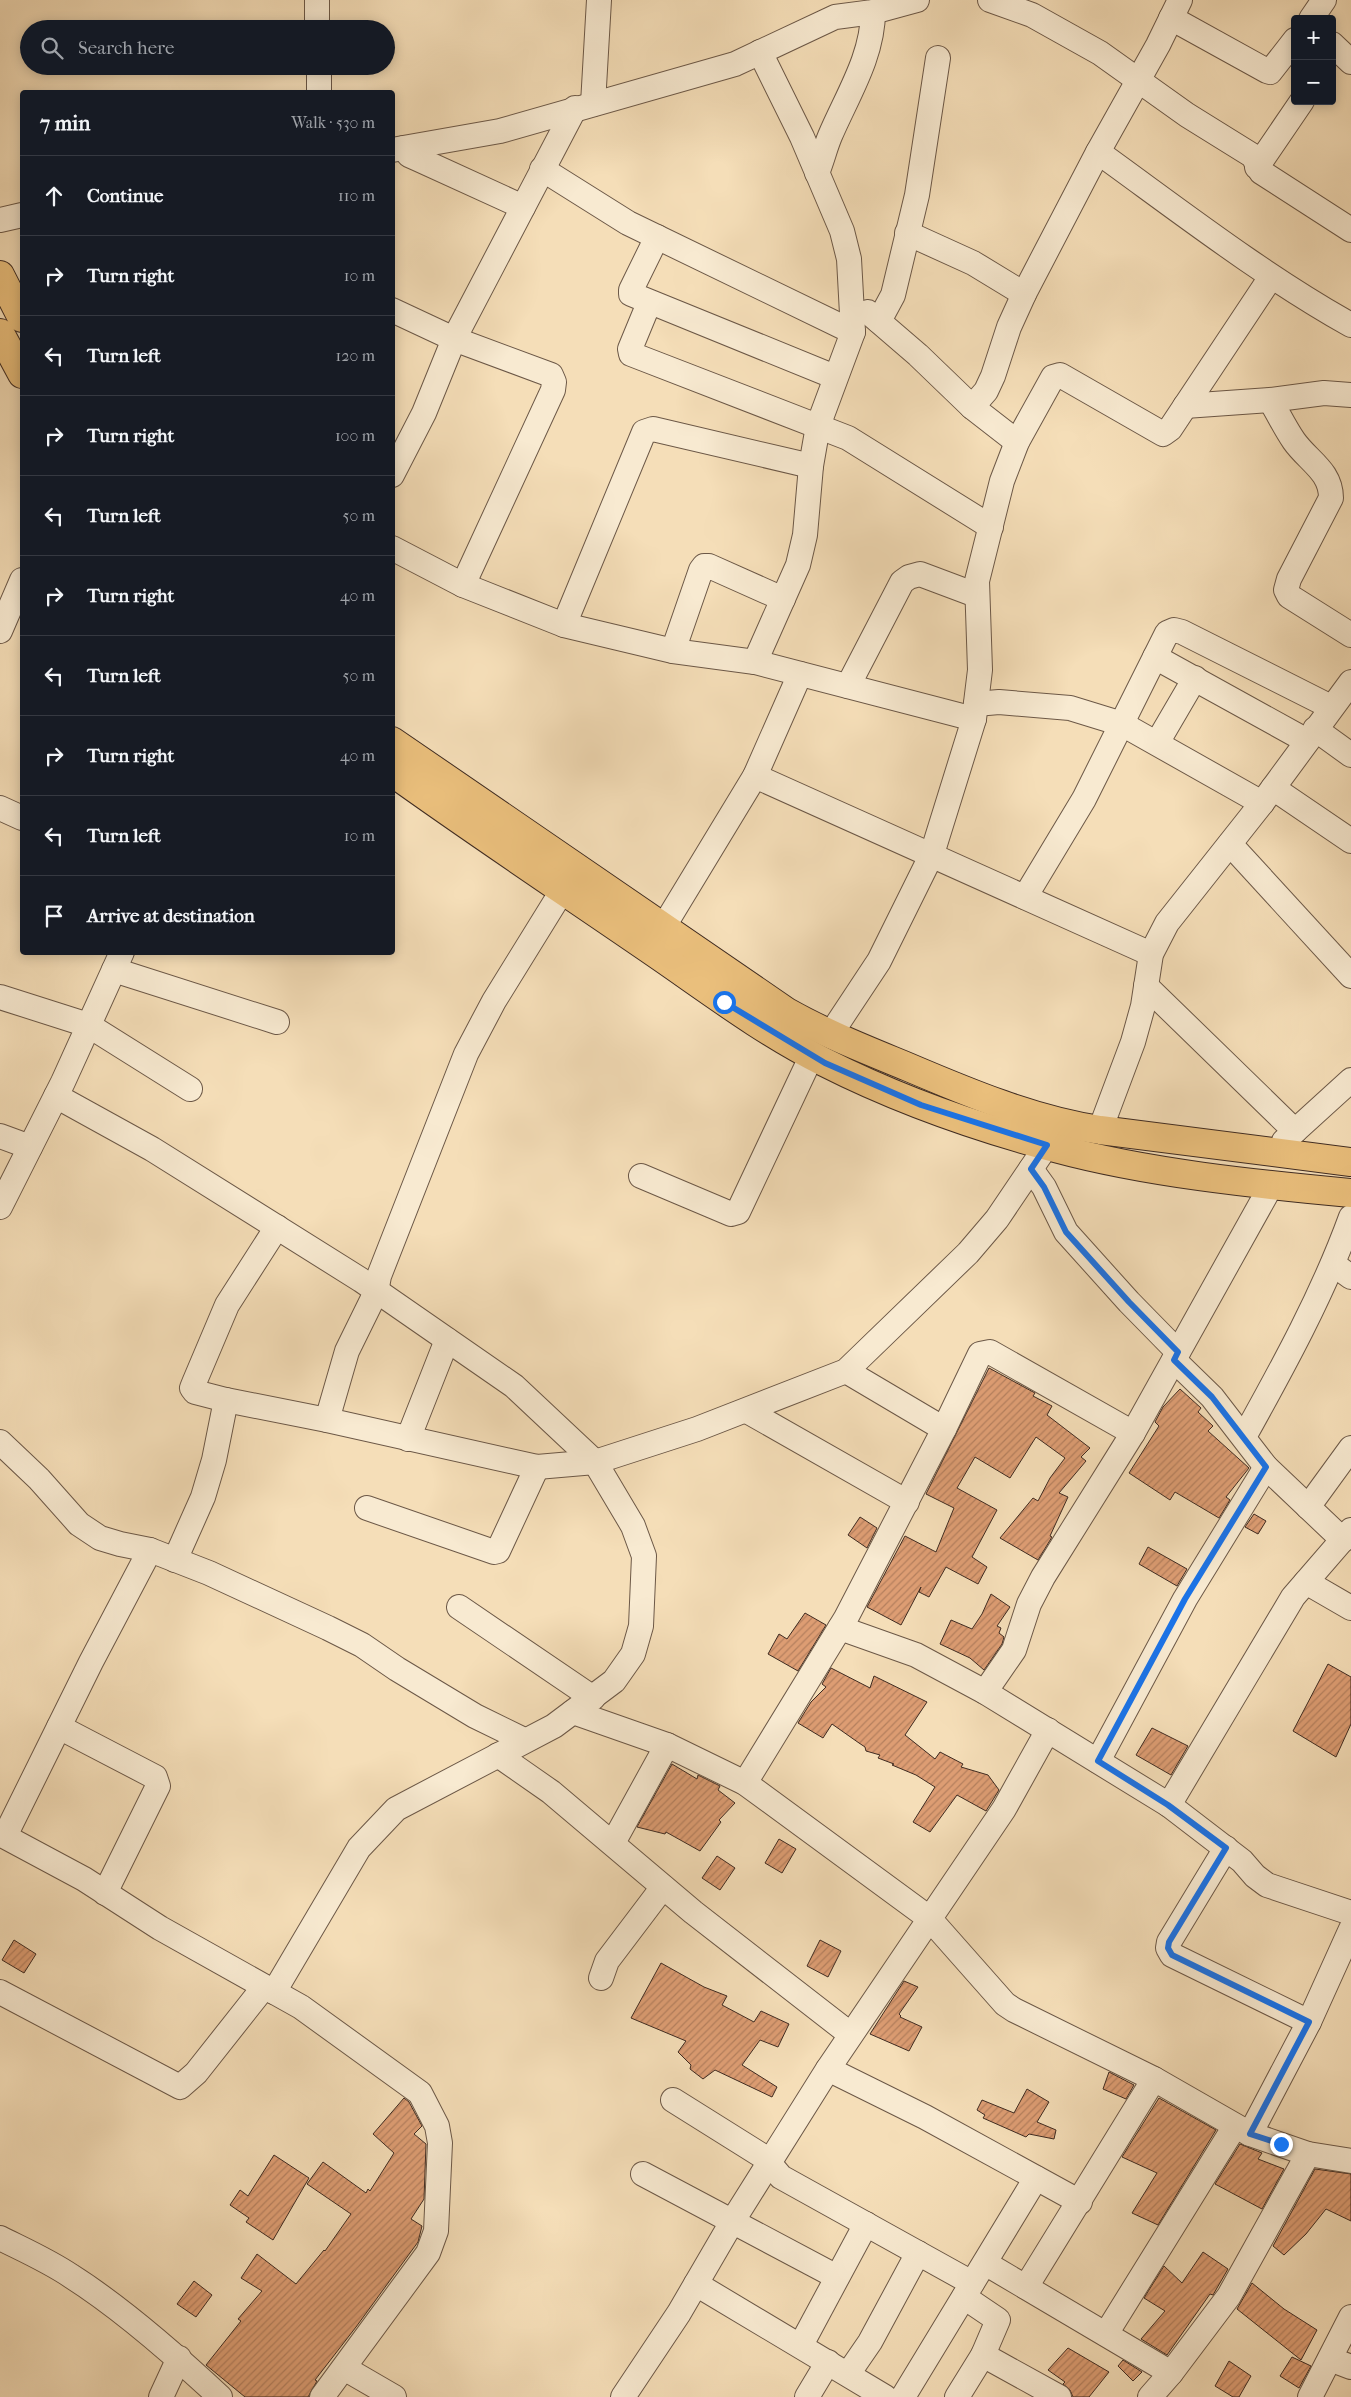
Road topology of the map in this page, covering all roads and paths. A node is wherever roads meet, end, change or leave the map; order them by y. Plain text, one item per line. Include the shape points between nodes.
1 (316, 0) edge
2 (599, 0) edge
3 (917, 0) edge
4 (990, 0) edge
5 (1176, 9) edge
6 (873, 12) junction
7 (317, 20) edge
8 (1291, 45) edge
9 (760, 52) junction
10 (938, 58) dead end
11 (318, 75) edge
12 (1138, 80) junction
13 (319, 90) edge
14 (1299, 105) edge
15 (584, 106) junction
16 (398, 149) edge
17 (1098, 152) junction
18 (1257, 167) junction
19 (542, 169) junction
20 (817, 173) junction
21 (522, 207) junction
22 (20, 215) edge
23 (0, 220) edge
24 (1351, 230) edge
25 (907, 233) junction
26 (657, 237) junction
27 (0, 276) edge
28 (1272, 277) junction
29 (1024, 294) junction
30 (850, 299) junction
31 (649, 303) junction
32 (395, 311) edge
33 (20, 314) edge
34 (879, 321) junction
35 (1351, 325) edge
36 (853, 332) junction
37 (0, 334) edge
38 (454, 339) junction
39 (20, 370) edge
40 (835, 376) junction
41 (1351, 395) edge
42 (1270, 400) junction
43 (1185, 406) junction
44 (972, 407) junction
45 (818, 426) junction
46 (1017, 442) junction
47 (811, 466) junction
48 (395, 469) edge
49 (991, 527) junction
50 (395, 550) edge
51 (20, 585) edge
52 (463, 585) junction
53 (976, 595) junction
54 (783, 598) junction
55 (564, 625) junction
56 (0, 631) edge
57 (1351, 635) edge
58 (673, 651) junction
59 (1155, 657) junction
60 (755, 662) junction
61 (800, 674) junction
62 (1195, 678) junction
63 (1351, 682) edge
64 (848, 686) junction
65 (1331, 707) junction
66 (975, 711) junction
67 (1122, 724) junction
68 (1311, 735) junction
69 (395, 743) edge
70 (1157, 743) junction
71 (1351, 755) edge
72 (395, 774) edge
73 (755, 776) junction
74 (1268, 796) junction
75 (0, 808) edge
76 (20, 817) edge
77 (1351, 841) edge
78 (1230, 844) junction
79 (932, 854) junction
80 (562, 891) junction
81 (1025, 897) junction
82 (664, 926) junction
83 (1150, 954) junction
84 (118, 961) edge
85 (1351, 976) edge
86 (1146, 986) junction
87 (0, 997) edge
88 (277, 1022) dead end
89 (88, 1025) junction
90 (830, 1035) junction
91 (812, 1055) junction
92 (1351, 1080) edge
93 (190, 1089) dead end
94 (56, 1096) junction
95 (1100, 1130) junction
96 (1295, 1131) junction
97 (0, 1136) edge
98 (1047, 1145) junction
99 (30, 1148) junction
100 (1272, 1153) junction
101 (1351, 1162) edge
102 (1031, 1169) junction
103 (641, 1176) dead end
104 (1272, 1184) junction
105 (1351, 1193) edge
106 (0, 1207) edge
107 (1351, 1217) edge
108 (277, 1227) junction
109 (1342, 1270) edge
110 (376, 1292) junction
111 (447, 1340) junction
112 (1176, 1356) junction
113 (846, 1371) junction
114 (226, 1400) junction
115 (747, 1411) junction
116 (327, 1420) junction
117 (944, 1429) junction
118 (1133, 1433) junction
119 (1244, 1437) junction
120 (408, 1439) junction
121 (0, 1442) edge
122 (1351, 1448) edge
123 (595, 1462) junction
124 (537, 1467) junction
125 (1266, 1467) junction
126 (907, 1502) junction
127 (1308, 1507) junction
128 (366, 1508) dead end
129 (1347, 1535) edge
130 (150, 1550) junction
131 (175, 1560) junction
132 (1306, 1582) junction
133 (459, 1607) dead end
134 (1351, 1608) edge
135 (840, 1628) junction
136 (985, 1692) junction
137 (594, 1698) junction
138 (573, 1712) junction
139 (59, 1727) junction
140 (1048, 1730) junction
141 (524, 1740) junction
142 (667, 1745) junction
143 (498, 1755) junction
144 (1098, 1761) junction
145 (745, 1783) junction
146 (1168, 1805) junction
147 (3, 1835) edge
148 (613, 1843) junction
149 (1226, 1848) junction
150 (663, 1887) junction
151 (106, 1893) junction
152 (1349, 1912) edge
153 (929, 1918) junction
154 (601, 1978) dead end
155 (269, 1990) junction
156 (2, 1997) edge
157 (1309, 2022) junction
158 (850, 2034) junction
159 (828, 2069) junction
160 (1154, 2079) junction
161 (673, 2100) dead end
162 (1242, 2130) junction
163 (1308, 2154) junction
164 (1351, 2161) edge
165 (768, 2163) junction
166 (643, 2174) dead end
167 (1036, 2178) junction
168 (1080, 2202) junction
169 (732, 2222) junction
170 (866, 2224) junction
171 (0, 2238) edge
172 (918, 2253) junction
173 (984, 2263) junction
174 (838, 2277) junction
175 (696, 2284) junction
176 (1026, 2287) junction
177 (968, 2290) junction
178 (1351, 2317) edge
179 (1106, 2334) junction
180 (801, 2345) junction
181 (983, 2355) junction
182 (178, 2358) junction
183 (1340, 2363) edge
184 (344, 2368) junction
185 (838, 2368) junction
186 (1171, 2373) junction
187 (625, 2396) edge
188 (161, 2397) edge
189 (220, 2397) edge
190 (322, 2397) edge
191 (394, 2397) edge
192 (807, 2397) edge
193 (885, 2397) edge
194 (903, 2397) edge
195 (957, 2397) edge
196 (1058, 2397) edge
197 (1150, 2397) edge
198 (1310, 2397) edge

1 - 7 street
2 - 15 street
3 - 6 street
4 - 12 street via 1032,15 1073,36
5 - 8 street via 1270,72
5 - 12 street
6 - 9 street via 835,17
6 - 20 street via 863,64
9 - 15 street via 734,64
9 - 20 street
10 - 25 street via 917,195
11 - 13 street
12 - 17 street
12 - 18 street via 1187,116 1253,156
14 - 18 street
15 - 16 street via 500,131
15 - 19 street
16 - 21 street
17 - 28 street
17 - 29 street
18 - 24 street
19 - 21 street
19 - 26 street via 628,223
20 - 30 street via 846,245
21 - 38 street
22 - 23 street
25 - 29 street via 973,263
25 - 34 street via 893,295
26 - 31 street via 630,290 631,294
26 - 36 street
27 - 33 main road
28 - 35 street via 1305,300
28 - 43 street
29 - 44 street via 993,376 986,391
30 - 34 street
30 - 36 street
31 - 40 street
31 - 45 street via 630,349 631,354
32 - 38 street
34 - 44 street
36 - 40 street
37 - 39 main road
38 - 48 street via 424,414
38 - 52 street via 551,375 554,382
40 - 45 street
41 - 42 street via 1324,393
42 - 43 street
42 - 57 street via 1294,441 1331,486 1331,498 1286,590 1289,596
43 - 46 street via 1163,434 1056,374
44 - 46 street
45 - 47 street
45 - 49 street via 883,458
46 - 49 street via 1002,481
47 - 54 street via 798,565
47 - 55 street via 652,429 644,432
49 - 53 street
50 - 52 street
51 - 56 street
52 - 55 street
53 - 64 street via 920,574 909,577 902,582
53 - 66 street via 980,670
54 - 58 street via 704,566
54 - 60 street
55 - 58 street
58 - 60 street
59 - 62 street
59 - 65 street via 1167,633 1174,630
59 - 67 street
60 - 61 street
61 - 64 street
61 - 73 street
62 - 68 street
62 - 70 street
63 - 65 street
64 - 66 street
65 - 68 street
66 - 67 street via 999,702 1070,708
66 - 79 street
67 - 70 street
67 - 81 street via 1084,799
68 - 71 street
68 - 74 street
69 - 82 main road
70 - 74 street
72 - 80 main road
73 - 79 street
73 - 82 street
74 - 77 street
74 - 78 street
75 - 76 street
78 - 83 street via 1167,923
78 - 85 street
79 - 81 street
79 - 90 street via 879,961
80 - 91 main road via 724,1002
80 - 110 street via 466,1054 379,1276
81 - 83 street
82 - 90 main road via 787,1012
83 - 86 street
84 - 88 street
84 - 89 street
86 - 95 street via 1133,1042
86 - 96 street
87 - 89 street
89 - 93 street
89 - 94 street
90 - 95 main road via 1000,1103 1068,1124
91 - 98 main road via 921,1105
91 - 103 street via 738,1212 732,1214
92 - 96 street
94 - 99 street
94 - 108 street via 152,1149
95 - 100 main road
96 - 100 street
97 - 99 street
98 - 102 street
98 - 104 main road via 1156,1168
99 - 106 street
100 - 101 main road
102 - 112 street via 1044,1187 1066,1232
102 - 113 street via 998,1219 968,1253
104 - 105 main road
104 - 112 street
107 - 109 street
108 - 110 street
108 - 114 street via 227,1305 192,1388 195,1392
109 - 119 street
110 - 111 street
110 - 116 street via 348,1351
111 - 120 street
111 - 123 street via 514,1386
112 - 118 street
112 - 119 street
113 - 115 street
113 - 117 street
114 - 116 street
114 - 131 street via 203,1497
115 - 123 street
115 - 126 street
116 - 120 street
117 - 118 street via 979,1356 990,1352
117 - 126 street
118 - 136 street via 1043,1577 1029,1604 1014,1650
119 - 125 street
120 - 124 street
121 - 130 street via 79,1524 100,1538
122 - 127 street
123 - 124 street
123 - 137 street via 633,1526 644,1556 641,1626 633,1654 614,1681
124 - 128 street via 498,1552
125 - 127 street
125 - 144 street via 1185,1599
126 - 135 street
127 - 129 street
129 - 132 street
130 - 131 street
130 - 139 street
131 - 141 street via 210,1573 362,1645 397,1670
132 - 134 street
132 - 146 street via 1293,1597
133 - 137 street
135 - 136 street via 916,1655
135 - 145 street
136 - 140 street
137 - 138 street
138 - 141 street via 554,1726
138 - 142 street
139 - 147 street
139 - 151 street via 155,1778 158,1786
140 - 144 street
140 - 153 street via 1004,1809
141 - 143 street
142 - 145 street
142 - 148 street
143 - 148 street via 551,1792
143 - 155 street via 396,1809 374,1830 354,1855
144 - 146 street
145 - 153 street
146 - 149 street
147 - 151 street
148 - 150 street
149 - 152 street via 1267,1885
149 - 157 street via 1168,1948 1172,1955
150 - 154 street via 607,1961
150 - 158 street
151 - 155 street
152 - 157 street
153 - 158 street
153 - 160 street via 1005,2004
155 - 156 street via 180,2087
155 - 184 street via 300,2007 420,2093 437,2126 440,2143 436,2231 428,2253
157 - 162 street
158 - 159 street
159 - 165 street
159 - 167 street via 925,2117
160 - 162 street
160 - 168 street
161 - 165 street via 757,2152
162 - 163 street
162 - 179 street
163 - 164 street
163 - 186 street via 1229,2296
165 - 169 street
165 - 170 street via 781,2177
166 - 169 street
167 - 168 street
167 - 173 street
168 - 176 street
169 - 174 street
169 - 175 street
170 - 172 street
170 - 174 street
171 - 182 street via 70,2274
172 - 177 street
172 - 185 street via 870,2342
173 - 176 street
173 - 177 street
174 - 180 street
175 - 180 street
175 - 187 street
176 - 179 street
177 - 181 street via 998,2320
177 - 194 street
178 - 183 street
179 - 186 street
180 - 185 street
181 - 195 street
181 - 196 street
182 - 188 street
182 - 189 street
183 - 198 street
184 - 190 street
184 - 191 street
185 - 192 street
185 - 193 street
186 - 197 street

